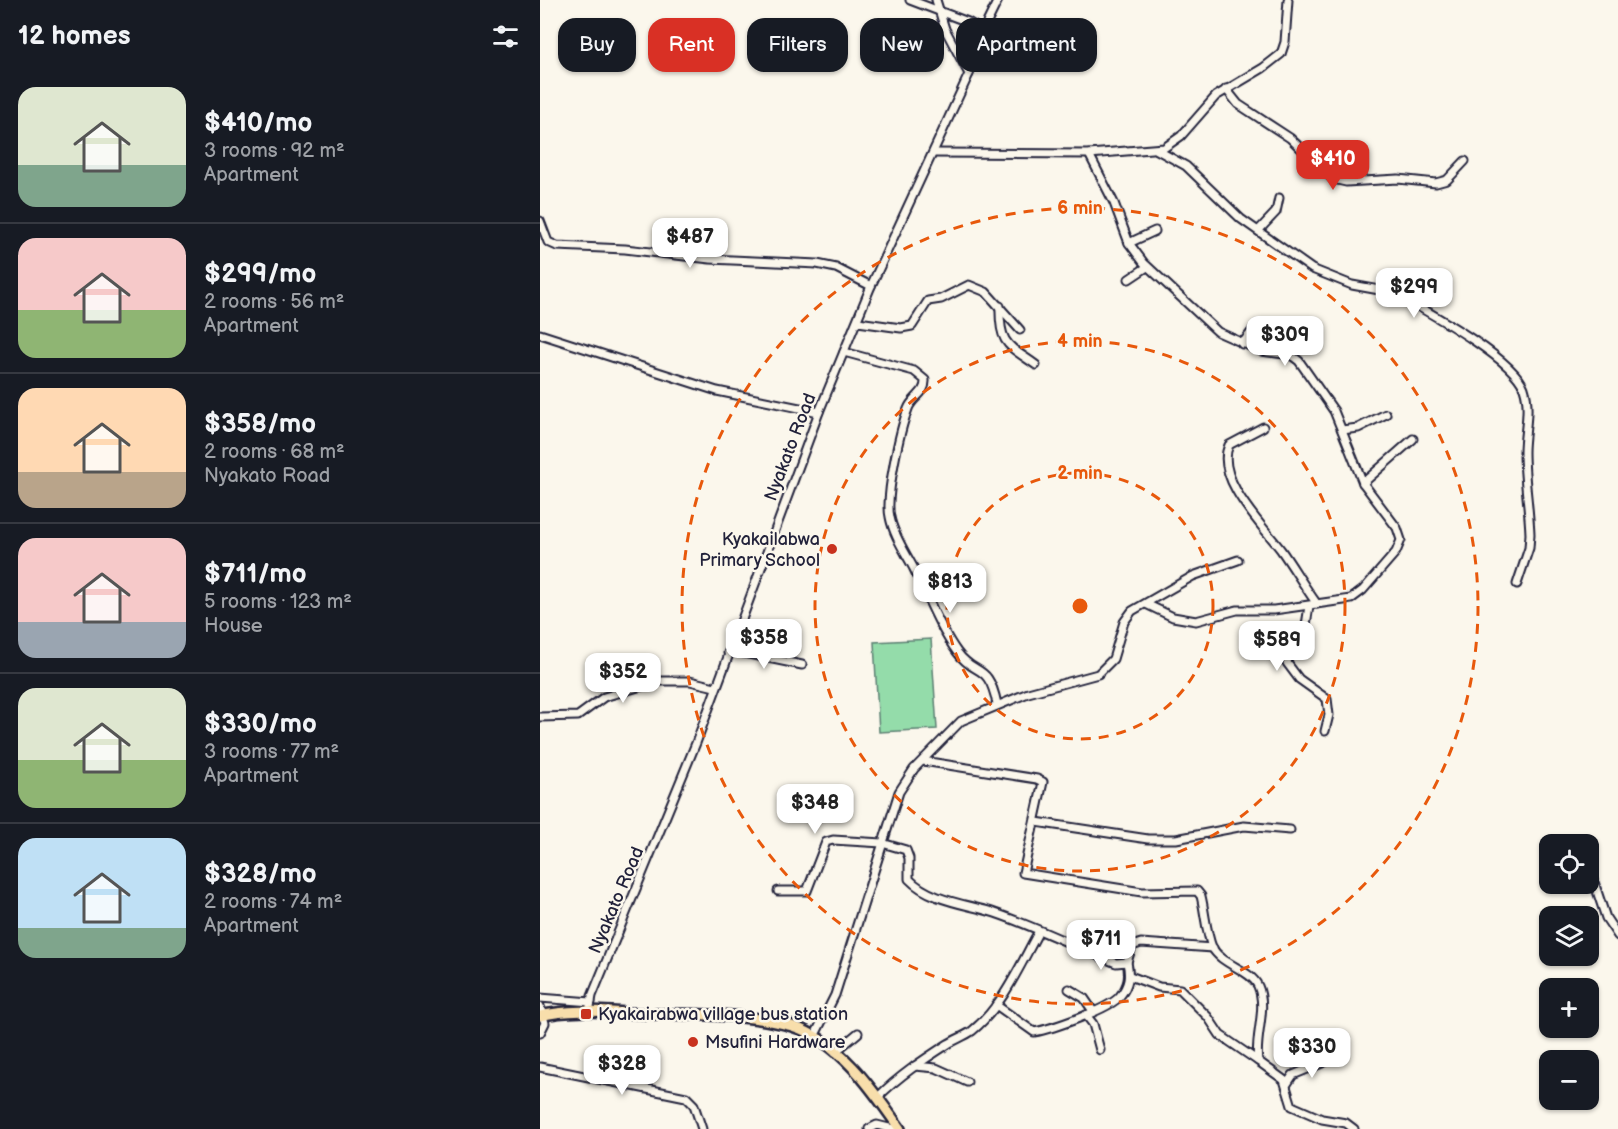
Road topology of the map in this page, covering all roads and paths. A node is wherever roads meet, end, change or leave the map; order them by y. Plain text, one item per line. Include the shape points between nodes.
1 (910, 0) edge
2 (936, 0) edge
3 (998, 0) edge
4 (1288, 0) edge
5 (939, 12) junction
6 (956, 18) edge
7 (989, 18) edge
8 (969, 74) joint
9 (1227, 89) junction
10 (1157, 150) junction
11 (934, 153) junction
12 (1089, 154) junction
13 (1465, 161) dead end
14 (1279, 198) dead end
15 (540, 221) edge
16 (1259, 230) junction
17 (1155, 231) dead end
18 (1129, 243) junction
19 (1148, 267) junction
20 (1129, 279) dead end
21 (872, 286) junction
22 (1000, 306) junction
23 (858, 322) junction
24 (1257, 325) dead end
25 (1020, 330) dead end
26 (540, 334) edge
27 (1242, 344) junction
28 (844, 352) junction
29 (1036, 365) dead end
30 (819, 411) junction
31 (1386, 414) dead end
32 (1263, 427) dead end
33 (1342, 430) junction
34 (1413, 439) dead end
35 (1363, 483) junction
36 (1238, 560) dead end
37 (1517, 584) dead end
38 (1146, 604) junction
39 (1313, 605) junction
40 (728, 653) junction
41 (802, 665) dead end
42 (715, 687) junction
43 (996, 704) junction
44 (540, 717) edge
45 (1325, 731) dead end
46 (923, 762) junction
47 (1036, 822) junction
48 (1290, 830) dead end
49 (882, 843) junction
50 (778, 891) dead end
51 (1598, 894) edge
52 (1039, 931) junction
53 (1618, 936) edge
54 (1213, 948) junction
55 (1127, 962) junction
56 (1130, 976) junction
57 (1069, 989) dead end
58 (540, 998) edge
59 (591, 1002) junction
60 (996, 1005) junction
61 (541, 1012) edge
62 (589, 1012) junction
63 (1090, 1013) junction
64 (540, 1033) edge
65 (858, 1034) dead end
66 (814, 1037) junction
67 (1100, 1050) dead end
68 (835, 1052) junction
69 (1258, 1061) junction
70 (1327, 1061) dead end
71 (915, 1066) junction
72 (540, 1067) edge
73 (967, 1082) dead end
74 (1287, 1084) junction
75 (878, 1097) junction
76 (702, 1129) edge
77 (869, 1129) edge
78 (893, 1129) edge
79 (900, 1129) edge
80 (1354, 1129) edge

1 - 5 street
2 - 5 street
3 - 7 street, Nyakato Road
4 - 9 street via 1281,54
5 - 6 street
5 - 8 street
8 - 11 street, Nyakato Road
9 - 10 street via 1205,106 1181,136
9 - 13 street via 1238,104 1290,138 1333,179 1436,183 1448,180
10 - 12 street
10 - 16 street via 1186,166 1241,219
11 - 12 street
11 - 21 street, Nyakato Road
12 - 18 street
14 - 16 street via 1276,212
15 - 21 street via 548,242 557,246 817,264 836,268
16 - 37 street via 1312,269 1352,285 1385,291 1434,315 1517,376 1526,401 1524,450 1530,534
17 - 18 street
18 - 19 street
19 - 20 street
19 - 27 street via 1212,328
21 - 23 street, Nyakato Road
22 - 23 street via 986,292 969,285 928,301 912,326
22 - 25 street
22 - 29 street via 1001,328 1008,346
23 - 28 street, Nyakato Road
24 - 27 street
26 - 30 street via 717,391
27 - 33 street via 1295,357 1334,411
28 - 30 street, Nyakato Road
28 - 43 street via 914,371 925,380 923,392 908,408 900,437 890,517 945,632 958,654 986,675
30 - 40 street, Nyakato Road
31 - 33 street via 1358,428
32 - 39 street via 1229,445 1229,469 1246,507 1282,552
33 - 35 street
34 - 35 street
35 - 39 street via 1401,534 1400,545 1358,595
36 - 38 street via 1193,576
38 - 39 street via 1173,617 1196,621 1237,610
38 - 43 street via 1132,611 1124,622 1113,659 1098,674
39 - 45 street via 1306,625 1290,647 1287,663 1299,679 1327,699
40 - 41 street
40 - 42 street, Nyakato Road
42 - 44 street via 690,681 659,681 604,697 578,716
42 - 59 street, Nyakato Road
43 - 46 street via 953,726
46 - 47 street via 1040,780 1043,786
46 - 49 street via 899,792
47 - 48 street via 1148,839 1176,839 1244,826
47 - 54 street via 1023,873 1142,892 1197,891
49 - 50 street via 826,842 810,889 801,893
49 - 52 street via 906,850 909,879 921,888
49 - 66 street via 835,995
51 - 53 street via 1606,918
52 - 55 street via 1116,963
52 - 60 street
54 - 55 street via 1141,943 1132,946
54 - 69 street via 1258,988
55 - 56 street
56 - 63 street via 1119,998
56 - 69 street via 1159,987 1180,989 1220,1035
57 - 63 street via 1084,998
58 - 59 street
59 - 62 street, Nyakato Road
60 - 63 street via 1034,1032
60 - 71 street via 974,1030
61 - 62 highway
61 - 64 street via 545,1023
62 - 66 highway via 763,1020 793,1026
63 - 67 street
65 - 68 street
66 - 68 highway
68 - 75 highway
69 - 74 street
70 - 74 street via 1293,1075
71 - 73 street via 936,1068
71 - 75 street
72 - 76 street via 686,1097 694,1105
74 - 80 street via 1288,1102 1292,1106
75 - 79 highway
77 - 78 street via 877,1125

